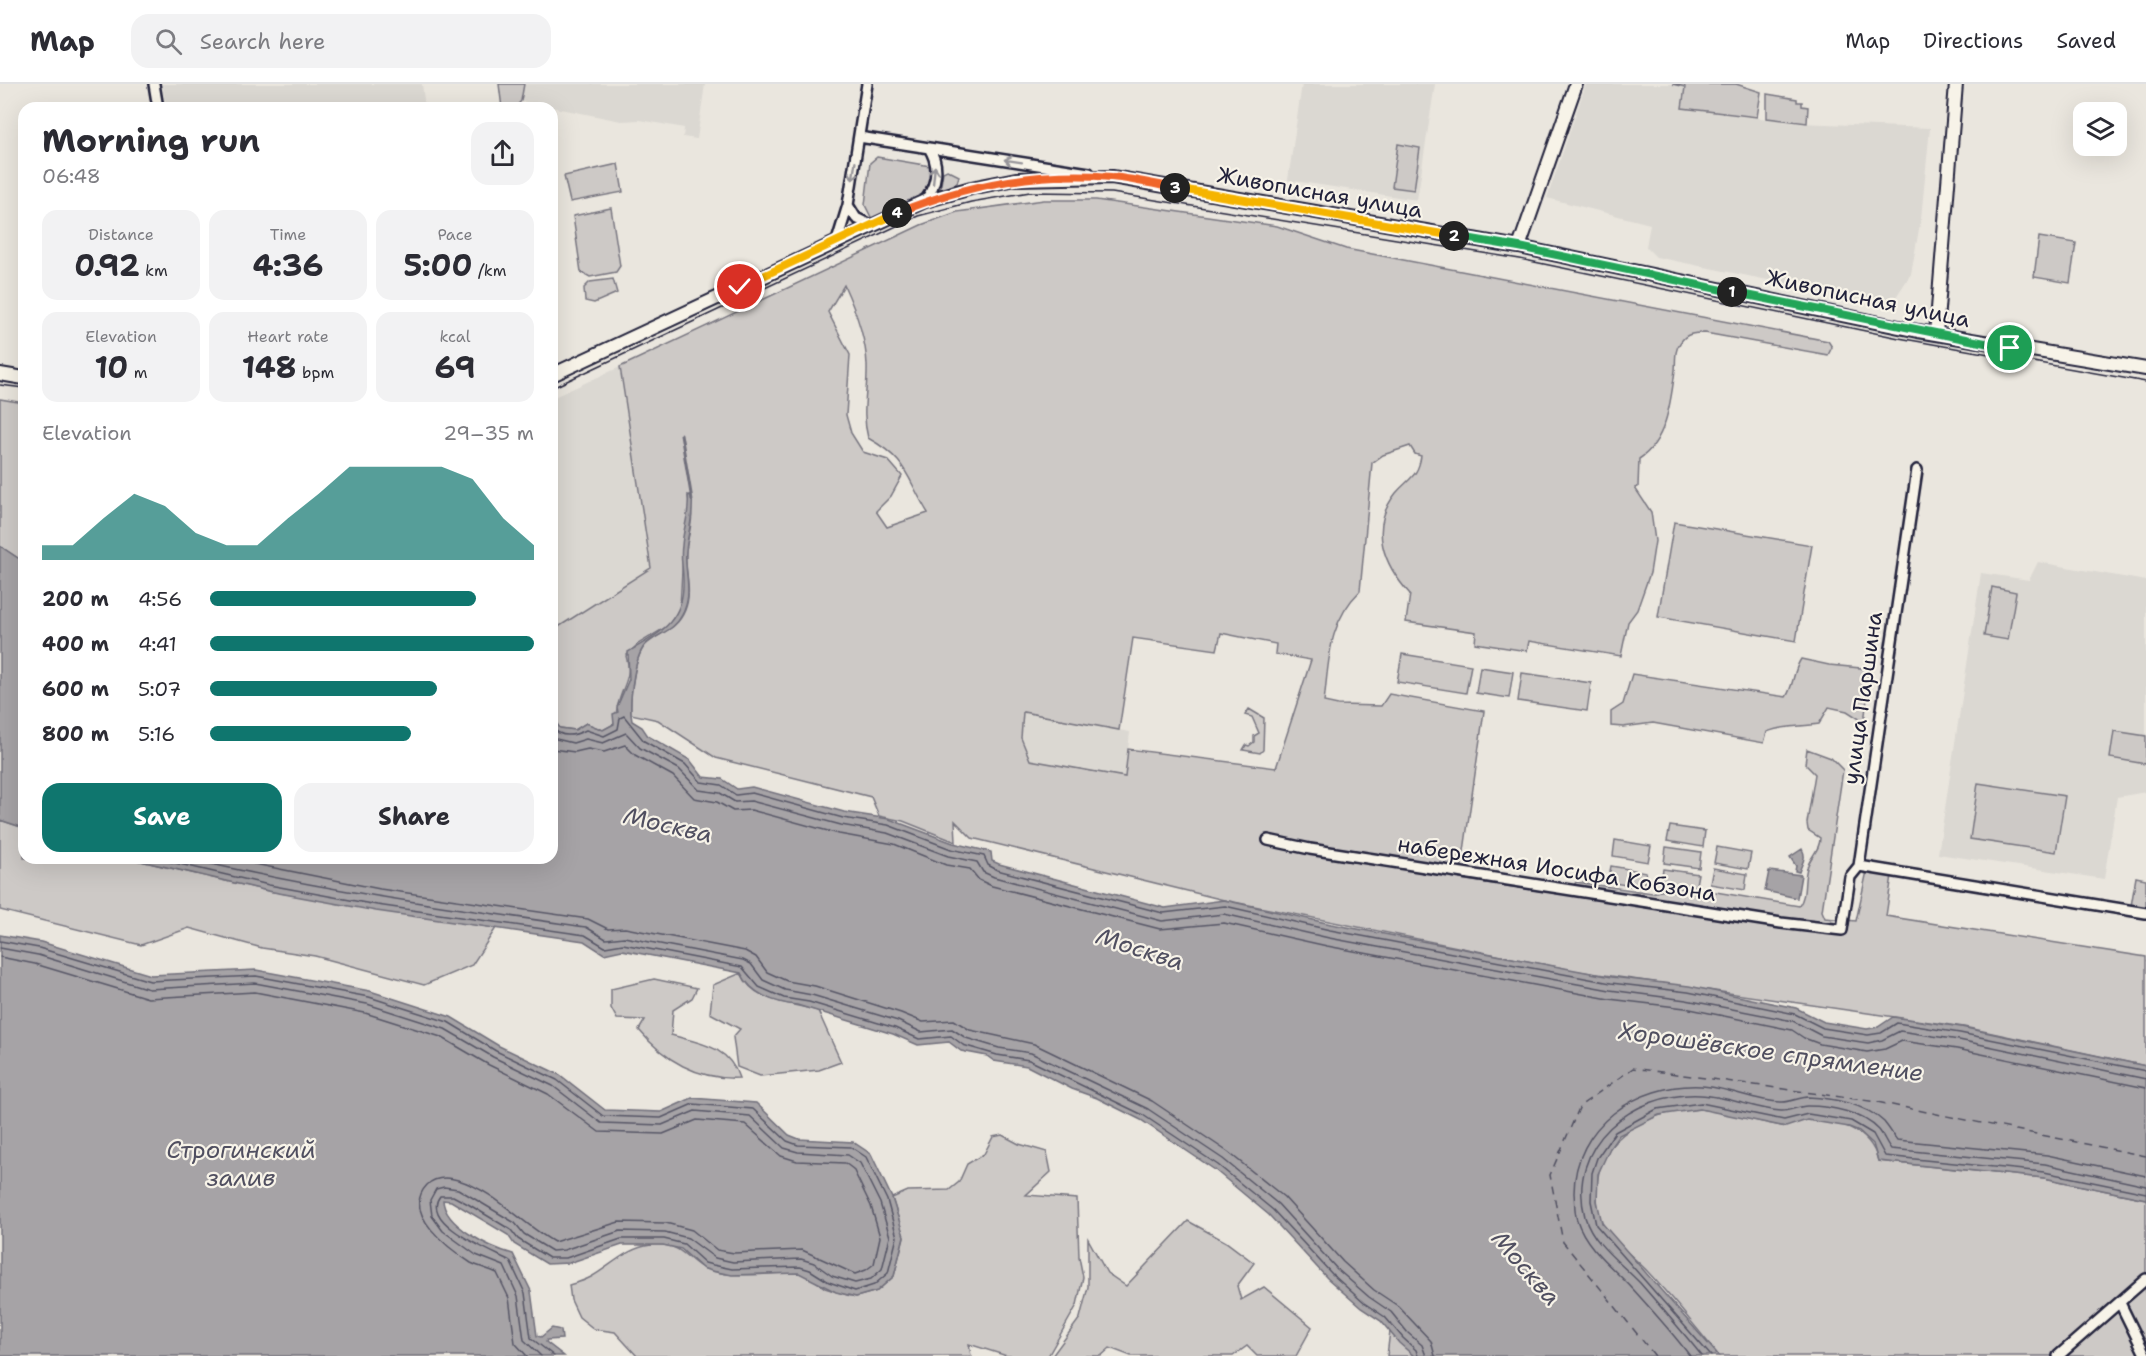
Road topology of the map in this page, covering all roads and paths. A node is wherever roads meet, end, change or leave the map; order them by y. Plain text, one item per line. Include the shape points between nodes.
1 (154, 84) edge
2 (867, 84) edge
3 (1576, 84) edge
4 (1956, 84) edge
5 (157, 102) edge
6 (859, 136) junction
7 (929, 148) junction
8 (1112, 177) junction
9 (925, 201) junction
10 (848, 204) junction
11 (870, 225) junction
12 (837, 241) junction
13 (1519, 247) junction
14 (1936, 334) junction
15 (2146, 369) edge
16 (558, 372) edge
17 (0, 374) edge
18 (18, 377) edge
19 (1917, 470) dead end
20 (1268, 840) dead end
21 (1859, 866) junction
22 (2146, 913) edge
23 (1842, 930) joint
24 (2146, 1279) edge
25 (2120, 1303) junction
26 (2058, 1356) edge
27 (2146, 1356) edge

1 - 5 street
2 - 6 street
3 - 13 street
4 - 14 street
6 - 7 street
6 -> 10 street
8 -> 7 street
9 -> 7 street via 936,168
8 - 9 street, Живописная улица via 1016,179
8 - 13 street, Живописная улица
9 - 11 street, Живописная улица
10 - 11 street via 856,218
10 - 12 street
11 - 12 street, Живописная улица
12 - 16 street, Живописная улица
13 - 14 street, Живописная улица
14 - 15 street, Живописная улица
17 - 18 street
19 - 21 street, улица Паршина
20 - 23 street, набережная Иосифа Кобзона
21 - 22 street
21 - 23 street, улица Паршина via 1850,877
24 - 25 street
25 - 26 street
25 - 27 street

